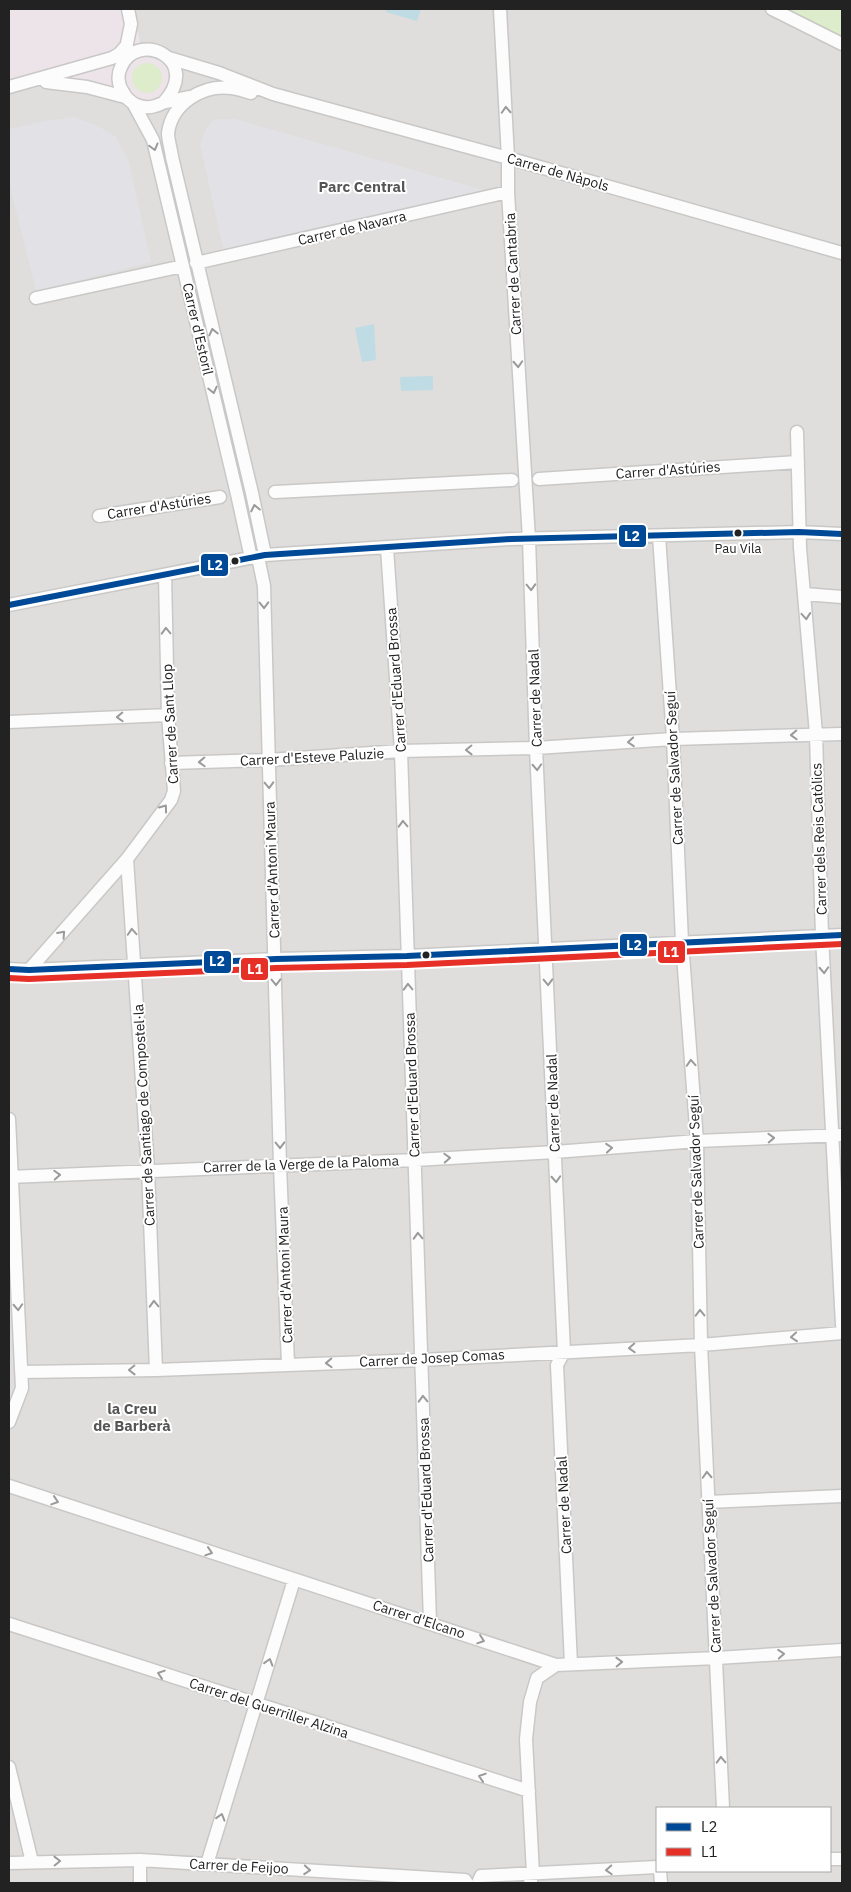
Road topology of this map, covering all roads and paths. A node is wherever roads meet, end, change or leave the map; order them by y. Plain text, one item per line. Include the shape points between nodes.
1 (128, 9) edge
2 (500, 9) edge
3 (772, 9) edge
4 (842, 44) edge
5 (128, 45) junction
6 (169, 58) junction
7 (121, 67) junction
8 (31, 81) junction
9 (9, 87) edge
10 (273, 94) junction
11 (129, 100) junction
12 (173, 100) junction
13 (508, 158) junction
14 (508, 192) junction
15 (842, 253) edge
16 (196, 263) junction
17 (183, 266) junction
18 (36, 298) dead end
19 (797, 432) dead end
20 (798, 462) junction
21 (539, 479) dead end
22 (512, 480) dead end
23 (275, 492) dead end
24 (220, 497) dead end
25 (99, 516) dead end
26 (799, 532) junction
27 (842, 534) edge
28 (659, 536) junction
29 (529, 539) junction
30 (387, 548) junction
31 (258, 557) junction
32 (165, 575) junction
33 (804, 594) junction
34 (842, 597) edge
35 (9, 605) edge
36 (168, 715) junction
37 (9, 722) edge
38 (816, 734) junction
39 (842, 734) edge
40 (674, 739) junction
41 (536, 748) junction
42 (401, 751) junction
43 (268, 760) junction
44 (171, 764) junction
45 (127, 859) junction
46 (842, 935) edge
47 (822, 936) junction
48 (682, 942) junction
49 (546, 948) junction
50 (407, 956) junction
51 (276, 959) junction
52 (135, 966) junction
53 (9, 969) edge
54 (29, 970) junction
55 (9, 1119) edge
56 (838, 1135) edge
57 (697, 1141) junction
58 (555, 1152) junction
59 (415, 1160) junction
60 (280, 1165) junction
61 (148, 1170) junction
62 (10, 1177) edge
63 (842, 1325) edge
64 (842, 1333) edge
65 (701, 1345) junction
66 (564, 1352) junction
67 (422, 1360) junction
68 (288, 1364) junction
69 (156, 1370) junction
70 (21, 1372) junction
71 (9, 1422) edge
72 (9, 1486) edge
73 (842, 1496) edge
74 (708, 1502) junction
75 (294, 1580) junction
76 (430, 1622) junction
77 (9, 1626) edge
78 (842, 1650) edge
79 (717, 1658) junction
80 (571, 1664) junction
81 (556, 1665) junction
82 (255, 1704) junction
83 (9, 1767) edge
84 (529, 1791) junction
85 (723, 1807) edge
86 (140, 1860) junction
87 (32, 1862) junction
88 (9, 1863) edge
89 (207, 1864) junction
90 (656, 1867) edge
91 (531, 1879) edge
92 (140, 1883) edge
93 (467, 1883) edge
94 (478, 1883) edge

1 - 5 street via 131,24
13 -> 2 street, Carrer de Cantabria
3 - 4 street
5 - 7 street
5 - 8 street via 112,58
6 - 7 street via 160,52 142,50 132,54
6 - 10 street, Carrer de Nàpols
6 - 12 street via 176,73
7 - 11 street via 120,89
8 - 9 street
8 - 11 street via 106,90
10 - 12 street, Carrer de Nàpols via 218,88
10 - 13 street, Carrer de Nàpols
11 - 12 street via 142,107 155,107
11 -> 17 street, Carrer d'Estoril via 153,140
12 - 16 street, Carrer d'Estoril via 168,133
13 - 14 street, Carrer de Cantabria
13 - 15 street, Carrer de Nàpols
14 - 16 street, Carrer de Navarra
14 -> 29 street, Carrer de Cantabria
31 -> 16 street, Carrer d'Estoril via 252,493
17 - 18 street
17 -> 31 street, Carrer d'Estoril via 237,494
19 - 20 street, Carrer dels Reis Catòlics
20 - 21 street, Carrer d'Astúries
20 - 26 street, Carrer dels Reis Catòlics
22 - 23 street
24 - 25 street, Carrer d'Astúries
26 - 27 street
26 - 28 street
26 - 33 street, Carrer dels Reis Catòlics
28 - 29 street
28 - 40 street, Carrer de Salvador Seguí
29 - 30 street
29 -> 41 street, Carrer de Nadal
30 - 31 street
30 - 42 street, Carrer d'Eduard Brossa
31 - 32 street
31 -> 43 street, Carrer d'Antoni Maura via 264,586
32 - 35 street
36 -> 32 street, Carrer de Sant Llop
33 - 34 street
33 -> 38 street, Carrer dels Reis Catòlics
36 -> 37 street
36 - 44 street, Carrer de Sant Llop
38 - 39 street, Carrer d'Esteve Paluzie
38 -> 40 street, Carrer d'Esteve Paluzie
38 - 47 street, Carrer dels Reis Catòlics
40 -> 41 street, Carrer d'Esteve Paluzie
40 - 48 street, Carrer de Salvador Seguí
41 -> 42 street, Carrer d'Esteve Paluzie
41 -> 49 street, Carrer de Nadal
42 - 43 street, Carrer d'Esteve Paluzie
50 -> 42 street, Carrer d'Eduard Brossa
43 -> 44 street, Carrer d'Esteve Paluzie
43 -> 51 street, Carrer d'Antoni Maura
45 -> 44 street, Carrer de Sant Llop via 171,800 174,791
52 -> 45 street, Carrer de Santiago de Compostel·la
54 -> 45 street, Carrer de Sant Llop
46 - 47 street
47 - 48 street
47 -> 56 street, Carrer dels Reis Catòlics
48 - 49 street
57 -> 48 street, Carrer de Salvador Seguí
49 - 50 street
49 -> 58 street, Carrer de Nadal
50 - 51 street
59 -> 50 street, Carrer d'Eduard Brossa
51 - 52 street
51 -> 60 street, Carrer d'Antoni Maura
52 - 54 street
52 - 61 street, Carrer de Santiago de Compostel·la
53 - 54 street
55 - 62 street
57 -> 56 street, Carrer de la Verge de la Paloma
56 - 63 street, Carrer dels Reis Catòlics
58 -> 57 street, Carrer de la Verge de la Paloma
65 -> 57 street, Carrer de Salvador Seguí
59 -> 58 street, Carrer de la Verge de la Paloma
58 -> 66 street, Carrer de Nadal
59 - 60 street, Carrer de la Verge de la Paloma
67 -> 59 street, Carrer d'Eduard Brossa
60 - 61 street, Carrer de la Verge de la Paloma
60 - 68 street, Carrer d'Antoni Maura
62 -> 61 street, Carrer de la Verge de la Paloma
69 -> 61 street, Carrer de Santiago de Compostel·la
62 -> 70 street
64 -> 65 street, Carrer de Josep Comas
65 -> 66 street, Carrer de Josep Comas
74 -> 65 street, Carrer de Salvador Seguí
66 - 67 street, Carrer de Josep Comas
66 - 80 street, Carrer de Nadal via 557,1365
67 -> 68 street, Carrer de Josep Comas
76 -> 67 street, Carrer d'Eduard Brossa
68 - 69 street, Carrer de Josep Comas
69 -> 70 street, Carrer de Josep Comas
70 - 71 street via 22,1388
72 -> 75 street, Carrer d'Elcano
73 - 74 street
74 - 79 street, Carrer de Salvador Seguí
75 - 76 street, Carrer d'Elcano
82 -> 75 street
76 -> 81 street, Carrer d'Elcano
82 -> 77 street, Carrer del Guerriller Alzina
79 -> 78 street, Carrer d'Elcano
80 -> 79 street, Carrer d'Elcano
85 -> 79 street, Carrer de Salvador Seguí
80 - 81 street, Carrer d'Elcano
81 - 84 street via 538,1678 530,1702 526,1739
84 -> 82 street, Carrer del Guerriller Alzina
89 -> 82 street
83 - 87 street
84 - 91 street
87 -> 86 street, Carrer de Feijoo
86 - 89 street, Carrer de Feijoo
86 - 92 street
87 - 88 street, Carrer de Feijoo
89 -> 93 street, Carrer de Feijoo via 465,1880
90 -> 91 street
91 - 94 street via 481,1876

